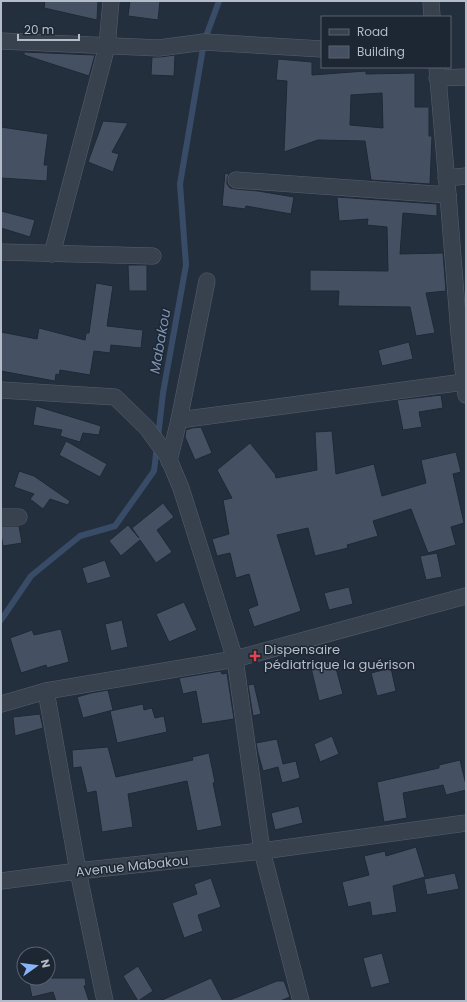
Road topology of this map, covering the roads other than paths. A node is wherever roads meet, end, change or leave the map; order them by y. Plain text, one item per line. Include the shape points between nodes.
1 (111, 1) edge
2 (431, 1) edge
3 (432, 16) edge
4 (1, 41) edge
5 (107, 46) junction
6 (321, 49) edge
7 (437, 72) edge
8 (466, 76) edge
9 (466, 176) edge
10 (446, 178) junction
11 (236, 180) dead end
12 (448, 195) junction
13 (1, 252) edge
14 (52, 254) junction
15 (153, 256) dead end
16 (207, 281) dead end
17 (462, 332) edge
18 (465, 389) edge
19 (1, 390) edge
20 (179, 420) junction
21 (168, 459) junction
22 (1, 517) edge
23 (19, 517) dead end
24 (466, 596) edge
25 (235, 659) junction
26 (46, 691) junction
27 (1, 704) edge
28 (466, 823) edge
29 (262, 851) junction
30 (78, 871) junction
31 (1, 881) edge
32 (105, 1001) edge
33 (301, 1001) edge

1 - 5 street
2 - 3 street
4 - 5 street
5 - 6 street via 159,48 204,42
5 - 14 street
7 - 8 street
7 - 10 street
9 - 10 street
10 - 12 street
11 - 12 street
12 - 17 street
13 - 14 street
14 - 15 street
16 - 20 street
17 - 18 street
18 - 20 street
19 - 21 street via 115,397 147,428
20 - 21 street
21 - 25 street via 181,488
22 - 23 street
24 - 25 street
25 - 26 street
25 - 29 street
26 - 27 street
26 - 30 street
28 - 29 street, Avenue Mabakou
29 - 30 street, Avenue Mabakou
29 - 33 street
30 - 31 street, Avenue Mabakou
30 - 32 street

